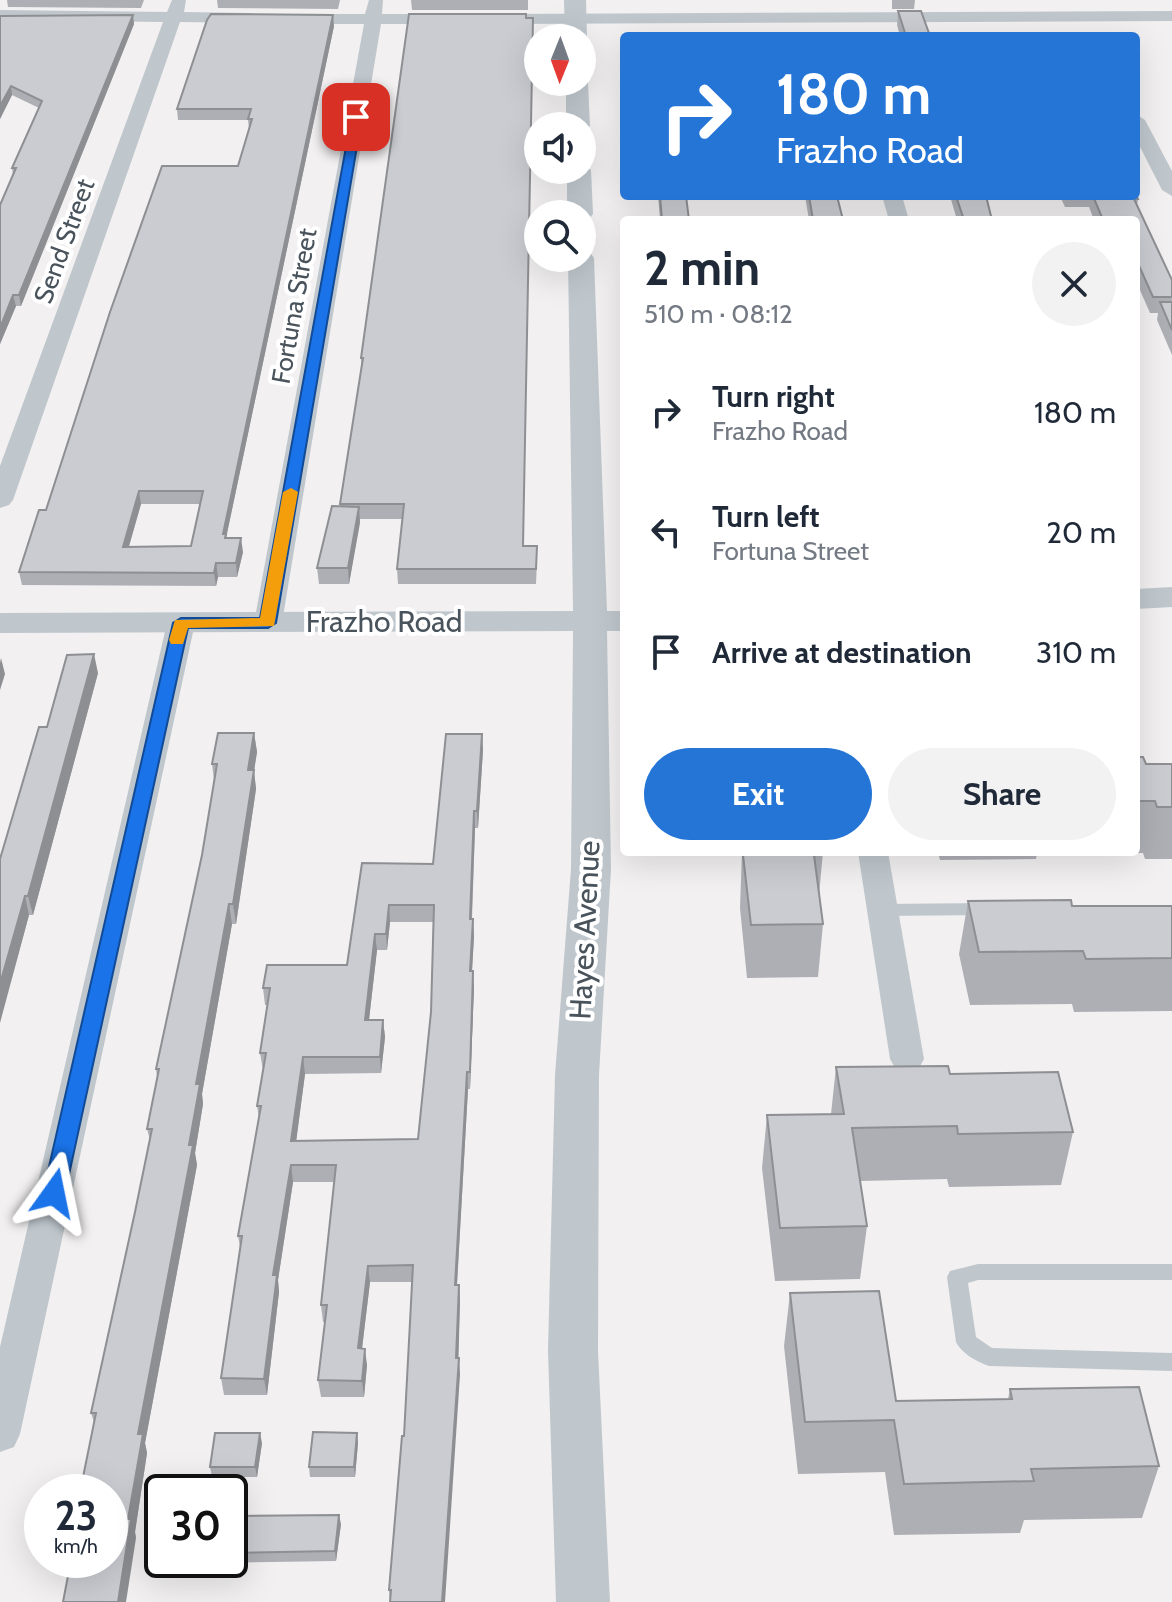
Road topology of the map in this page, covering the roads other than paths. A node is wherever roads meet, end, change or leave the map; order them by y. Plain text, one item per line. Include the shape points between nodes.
1 (838, 0) edge
2 (1074, 0) edge
3 (176, 9) edge
4 (375, 9) edge
5 (0, 15) edge
6 (1172, 16) edge
7 (1083, 17) junction
8 (843, 18) junction
9 (576, 19) edge
10 (847, 32) edge
11 (1091, 32) edge
12 (1140, 128) edge
13 (1172, 190) edge
14 (582, 272) edge
15 (0, 500) edge
16 (1172, 597) edge
17 (1140, 599) edge
18 (607, 622) edge
19 (0, 623) edge
20 (181, 623) junction
21 (268, 623) junction
22 (874, 856) edge
23 (1004, 908) edge
24 (883, 910) junction
25 (907, 1059) dead end
26 (1172, 1272) edge
27 (1172, 1362) edge
28 (0, 1434) edge
29 (583, 1602) edge

1 - 8 street
2 - 7 street
3 - 4 street via 273,18
3 - 5 street via 152,15
3 - 15 street, Send Street
4 - 9 street via 474,19
4 - 21 street, Fortuna Street
6 - 7 street
7 - 8 street
7 - 11 street
8 - 9 street
8 - 10 street
12 - 13 street
14 - 18 street, Hayes Avenue
16 - 17 street
18 - 21 street, Frazho Road
18 - 29 street, Hayes Avenue via 577,1075 573,1351
19 - 20 street, Frazho Road
20 - 21 street, Frazho Road
20 - 28 street
22 - 24 street
23 - 24 lane
24 - 25 street
26 - 27 lane via 978,1272 957,1277 966,1342 989,1357

